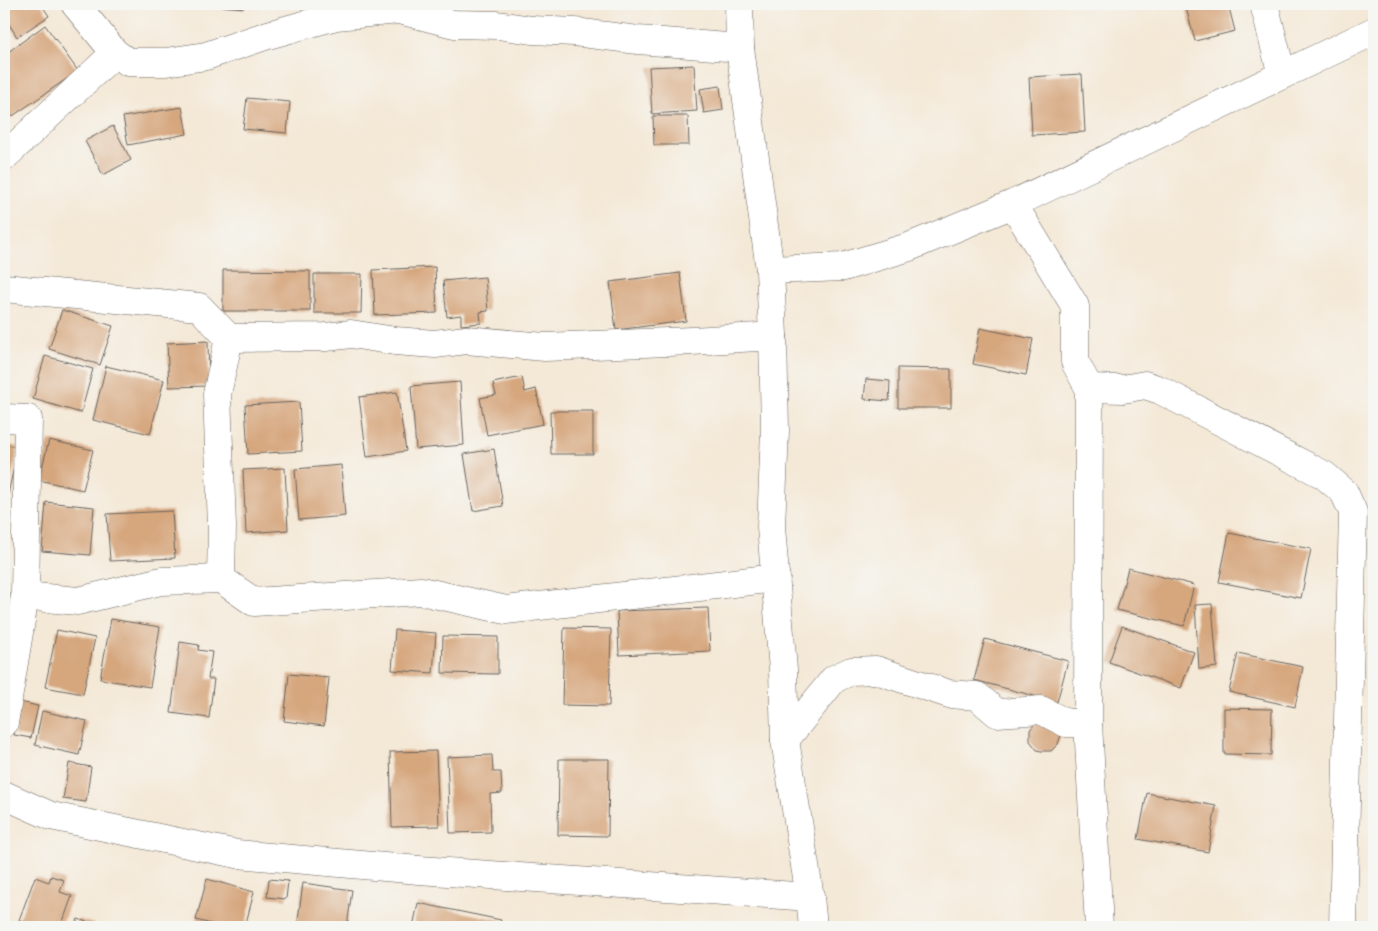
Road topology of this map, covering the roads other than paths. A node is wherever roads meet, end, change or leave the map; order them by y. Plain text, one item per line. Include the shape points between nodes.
1 (75, 4) edge
2 (739, 4) edge
3 (1264, 4) edge
4 (1374, 31) edge
5 (740, 48) junction
6 (115, 53) junction
7 (1282, 75) junction
8 (4, 157) edge
9 (1013, 204) junction
10 (770, 270) junction
11 (4, 288) edge
12 (774, 336) junction
13 (229, 338) junction
14 (1089, 388) junction
15 (4, 418) edge
16 (776, 578) junction
17 (221, 579) junction
18 (25, 596) junction
19 (5, 711) edge
20 (1088, 723) junction
21 (785, 740) junction
22 (4, 795) edge
23 (810, 897) junction
24 (813, 927) edge
25 (1099, 927) edge
26 (1343, 927) edge

1 - 6 street
2 - 5 street
3 - 7 street
4 - 7 street
5 - 6 street via 497,25 454,24 399,10 336,16 206,56 166,62 128,62
5 - 10 street
6 - 8 street
7 - 9 street
9 - 10 street via 910,247 843,267
9 - 14 street via 1075,306 1074,362
10 - 12 street
11 - 13 street via 199,307
12 - 13 street via 545,347 466,340 435,344 351,334
12 - 16 street via 771,527
13 - 17 street via 217,394
14 - 20 street
14 - 26 street via 1123,389 1145,385 1160,390 1324,475 1344,492 1353,512
15 - 18 street via 28,419
16 - 17 street via 506,610 421,591 254,602
16 - 21 street
17 - 18 street via 161,581 78,601
18 - 19 street
20 - 21 street via 1066,723 1041,710 997,713 977,696 949,694 876,670 851,671 834,679
20 - 25 street
21 - 23 street
22 - 23 street via 51,816 237,854
23 - 24 street

